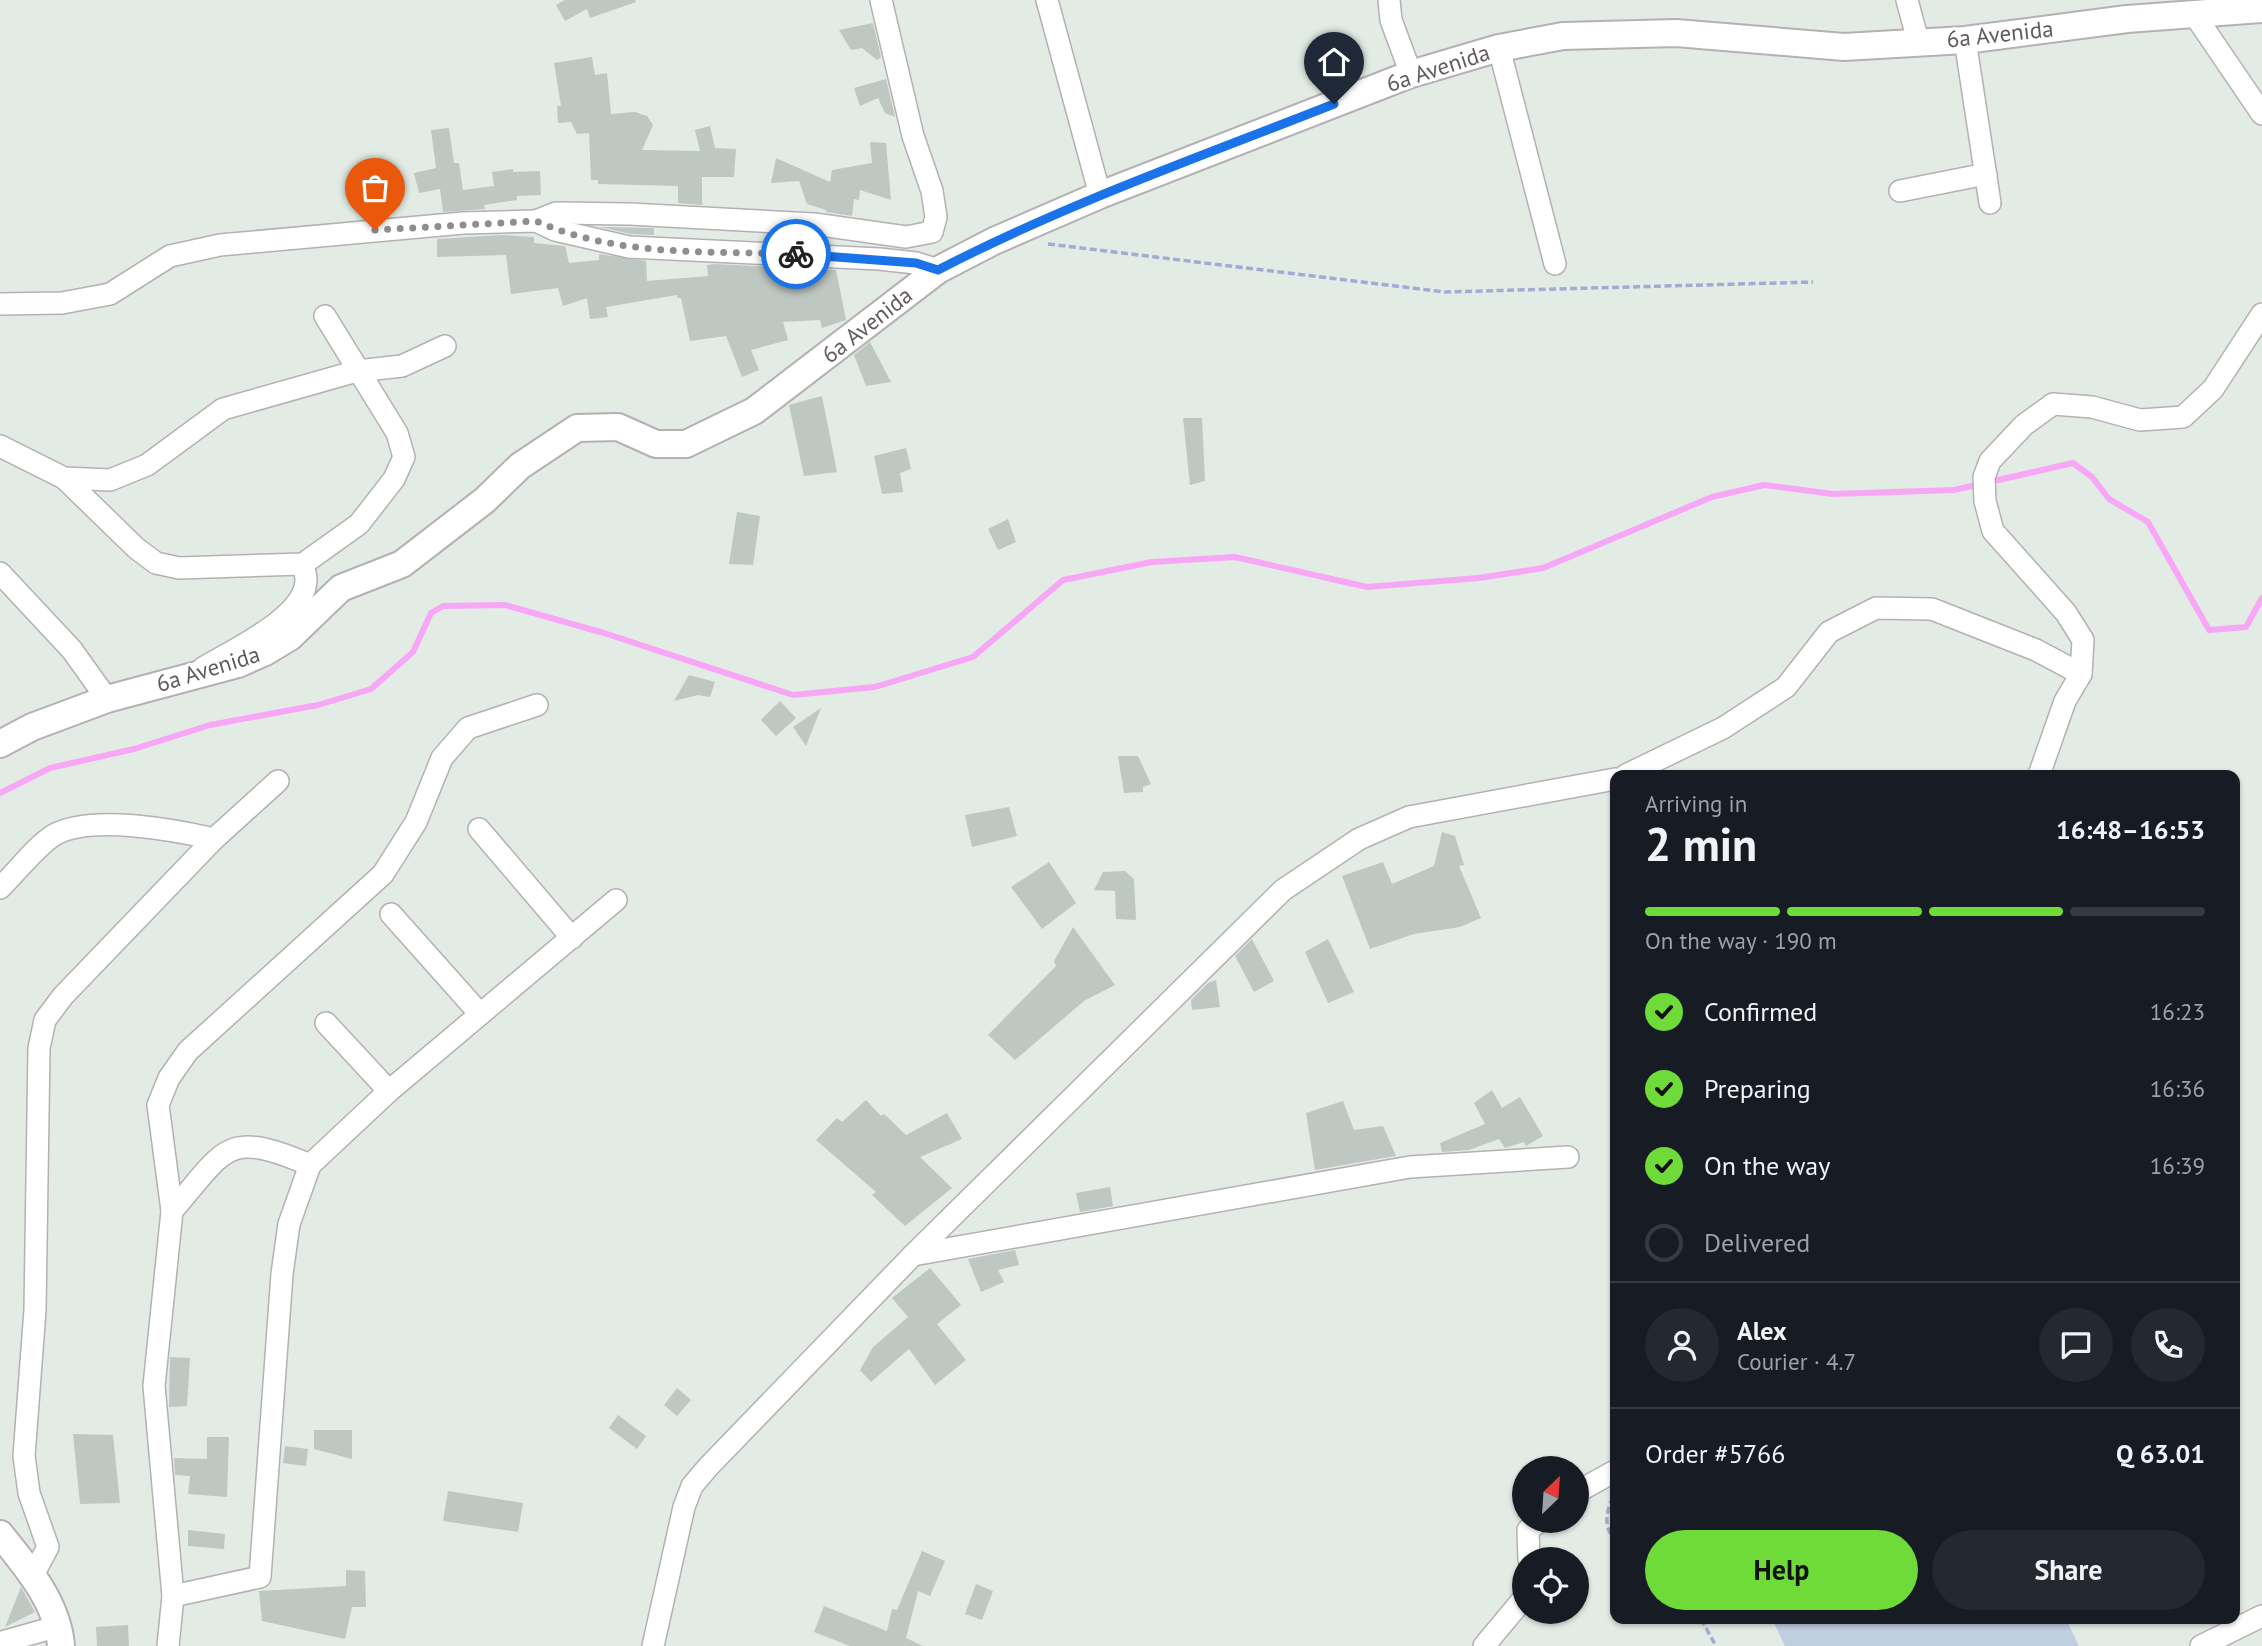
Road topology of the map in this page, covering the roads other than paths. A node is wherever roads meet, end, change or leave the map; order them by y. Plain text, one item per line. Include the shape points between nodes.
1 (881, 0) edge
2 (1047, 0) edge
3 (1389, 0) edge
4 (1907, 0) edge
5 (2262, 9) edge
6 (2194, 14) junction
7 (1965, 40) junction
8 (1918, 41) junction
9 (1499, 48) junction
10 (1411, 74) junction
11 (2262, 114) edge
12 (1986, 174) junction
13 (1900, 191) dead end
14 (1100, 195) junction
15 (1990, 203) dead end
16 (536, 221) junction
17 (906, 237) junction
18 (1555, 264) dead end
19 (927, 266) junction
20 (0, 304) edge
21 (2262, 314) edge
22 (325, 316) dead end
23 (445, 346) dead end
24 (357, 371) junction
25 (0, 446) edge
26 (64, 478) junction
27 (303, 564) junction
28 (0, 573) edge
29 (2081, 674) junction
30 (189, 676) junction
31 (107, 699) junction
32 (537, 705) dead end
33 (0, 744) edge
34 (1636, 770) edge
35 (2041, 770) edge
36 (1610, 780) edge
37 (278, 781) dead end
38 (479, 829) dead end
39 (215, 839) junction
40 (0, 888) edge
41 (616, 901) dead end
42 (391, 914) dead end
43 (572, 938) junction
44 (480, 1014) junction
45 (326, 1023) dead end
46 (389, 1091) junction
47 (1568, 1157) dead end
48 (310, 1165) junction
49 (172, 1211) junction
50 (913, 1255) junction
51 (1610, 1474) edge
52 (1589, 1485) edge
53 (0, 1534) edge
54 (33, 1575) junction
55 (173, 1596) junction
56 (1512, 1612) edge
57 (2262, 1616) edge
58 (60, 1636) edge
59 (1, 1643) edge
60 (168, 1646) edge
61 (653, 1646) edge
62 (1484, 1646) edge
63 (2202, 1646) edge

1 - 17 street via 936,217 932,232
2 - 14 street
3 - 10 street via 1391,20
4 - 8 street
5 - 6 street, 6a Avenida
6 - 7 street, 6a Avenida
6 - 11 street
7 - 8 street, 6a Avenida
7 - 12 street
8 - 9 street, 6a Avenida via 1844,47 1676,33 1563,36
9 - 10 street, 6a Avenida
9 - 18 street
10 - 14 street, 6a Avenida
12 - 13 street
12 - 15 street
14 - 19 street, 6a Avenida
16 - 17 street via 556,213 630,214 814,224
16 - 19 street via 628,247 804,254
16 - 20 street via 220,244 170,256 110,294 62,303
17 - 19 street
19 - 30 street, 6a Avenida via 754,411 687,444 656,444 618,427 578,428 520,466 485,500 402,564 341,588 290,637 238,664
21 - 29 street via 2213,389 2183,417 2140,420 2092,407 2053,404 2024,425 1990,461 1984,477 1985,501 1993,531 2066,613 2083,640
22 - 24 street
23 - 24 street via 402,366
24 - 26 street via 223,409 147,465 110,480
24 - 27 street via 397,433 404,457 394,479 359,524
25 - 26 street
26 - 27 street via 156,563 179,568
27 - 30 street via 307,582 284,618
28 - 31 street via 72,650
29 - 34 street via 2036,650 1932,609 1876,608 1829,632 1786,687 1723,728
29 - 35 street via 2065,701
30 - 31 street, 6a Avenida
31 - 33 street, 6a Avenida
32 - 49 street via 468,728 442,758 416,822 383,874 188,1051 158,1105
36 - 50 street via 1409,817 1320,863 1283,890
37 - 39 street
38 - 43 street
39 - 40 street via 158,827 77,826 53,836
39 - 54 street via 45,1020 40,1048 35,1310 24,1456 29,1493 48,1547
41 - 43 street
42 - 44 street
43 - 44 street
44 - 46 street
45 - 46 street
46 - 48 street
47 - 50 street via 1410,1167
48 - 49 street via 267,1147 240,1146 221,1154
48 - 55 street via 289,1224 282,1274 260,1577
49 - 55 street via 154,1386
50 - 61 street via 692,1486
51 - 52 street
53 - 54 street
54 - 58 street
55 - 60 street
56 - 62 street
57 - 63 street
58 - 59 street

